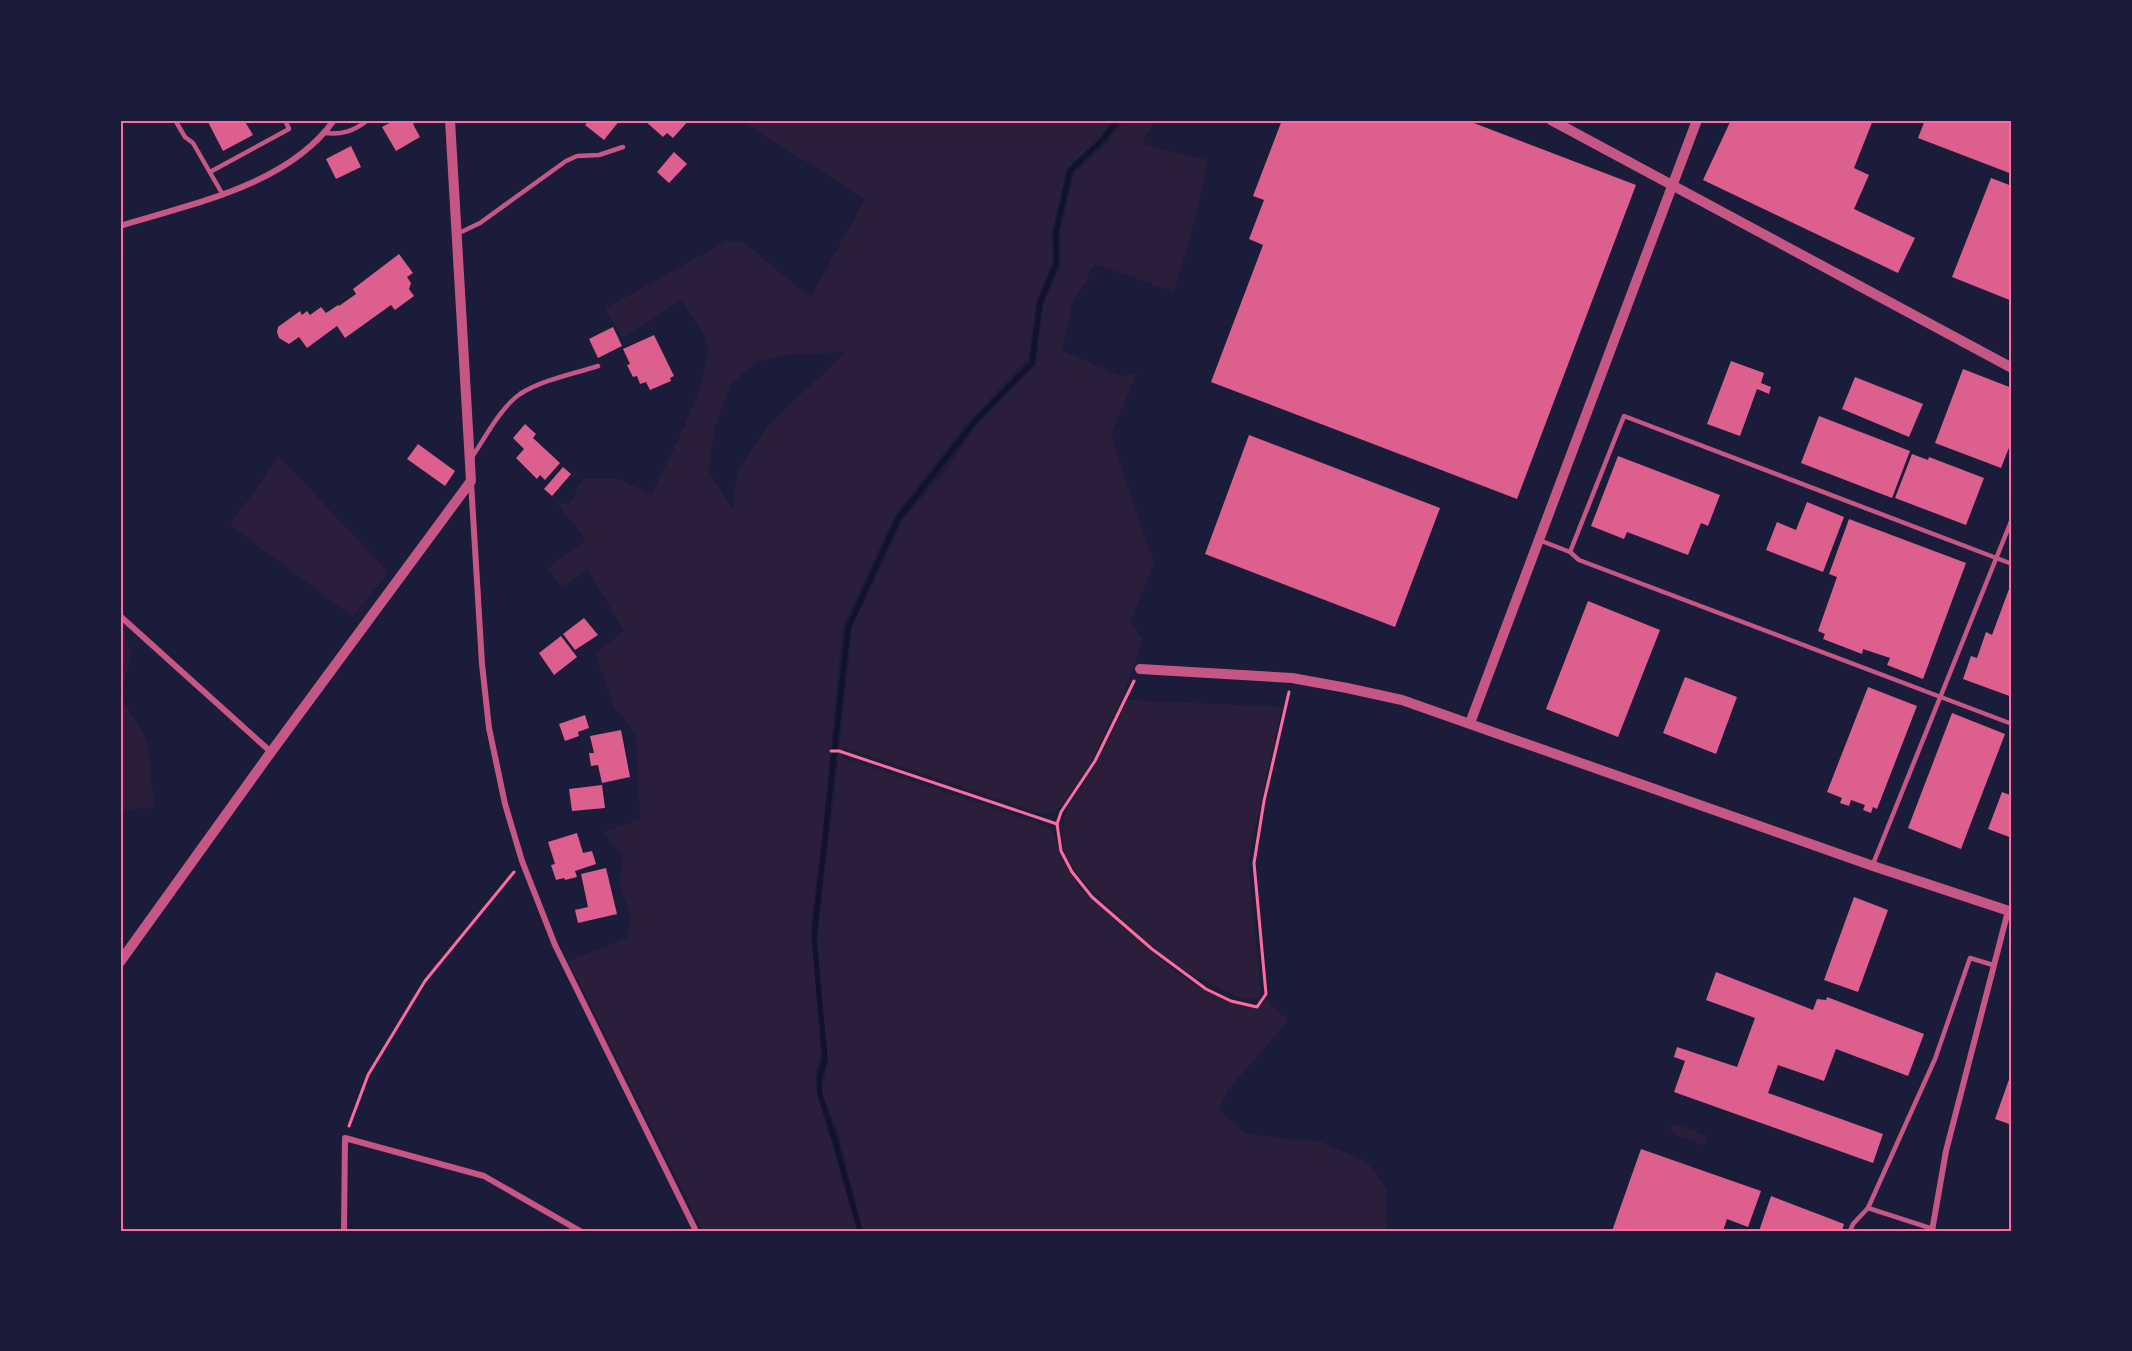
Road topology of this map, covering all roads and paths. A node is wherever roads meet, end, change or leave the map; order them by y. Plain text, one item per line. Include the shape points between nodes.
1 (175, 120) edge
2 (285, 120) edge
3 (334, 120) edge
4 (368, 120) edge
5 (450, 120) edge
6 (1551, 120) edge
7 (1697, 120) edge
8 (325, 134) junction
9 (623, 147) dead end
10 (210, 172) junction
11 (1672, 186) junction
12 (223, 195) junction
13 (120, 226) edge
14 (457, 234) junction
15 (598, 366) dead end
16 (2012, 368) edge
17 (471, 459) junction
18 (471, 481) junction
19 (2012, 519) edge
20 (1539, 540) junction
21 (1570, 552) junction
22 (1996, 558) junction
23 (2012, 564) edge
24 (120, 616) edge
25 (1140, 669) joint
26 (1292, 678) junction
27 (1941, 696) junction
28 (1470, 723) junction
29 (2012, 724) edge
30 (831, 751) dead end
31 (271, 752) junction
32 (1057, 824) junction
33 (522, 861) junction
34 (1873, 866) junction
35 (2010, 912) edge
36 (120, 962) edge
37 (1993, 964) junction
38 (345, 1138) junction
39 (1868, 1208) junction
40 (1933, 1230) edge
41 (344, 1231) edge
42 (580, 1231) edge
43 (696, 1231) edge
44 (1850, 1231) edge

1 - 10 lane
2 - 10 lane via 289,129
3 - 8 street
4 - 8 lane via 339,135
5 - 14 street
6 - 11 street
7 - 11 street
8 - 12 street via 300,156
9 - 14 lane via 566,161 480,223
10 - 12 lane
11 - 16 street
11 - 20 street
12 - 13 street
14 - 17 street
15 - 17 lane via 520,394
17 - 18 street
18 - 31 street
18 - 33 street via 489,728
19 - 22 lane
20 - 21 lane
20 - 28 street
21 - 22 lane via 1624,416
21 - 27 lane via 1579,560
22 - 23 lane
22 - 27 lane
24 - 31 street
25 - 26 street
25 - 32 path via 1095,761
26 - 28 street via 1402,700
26 - 32 path via 1254,863 1266,994 1257,1007 1206,989 1092,897 1061,850
27 - 29 lane
27 - 34 lane
28 - 34 street
30 - 32 path
31 - 36 street
33 - 38 path via 425,981 368,1075
33 - 43 street via 555,945
34 - 35 street
35 - 37 street
37 - 39 lane via 1970,958 1935,1059
37 - 40 street via 1946,1151
38 - 41 street
38 - 42 street via 484,1176
39 - 40 lane
39 - 44 lane

